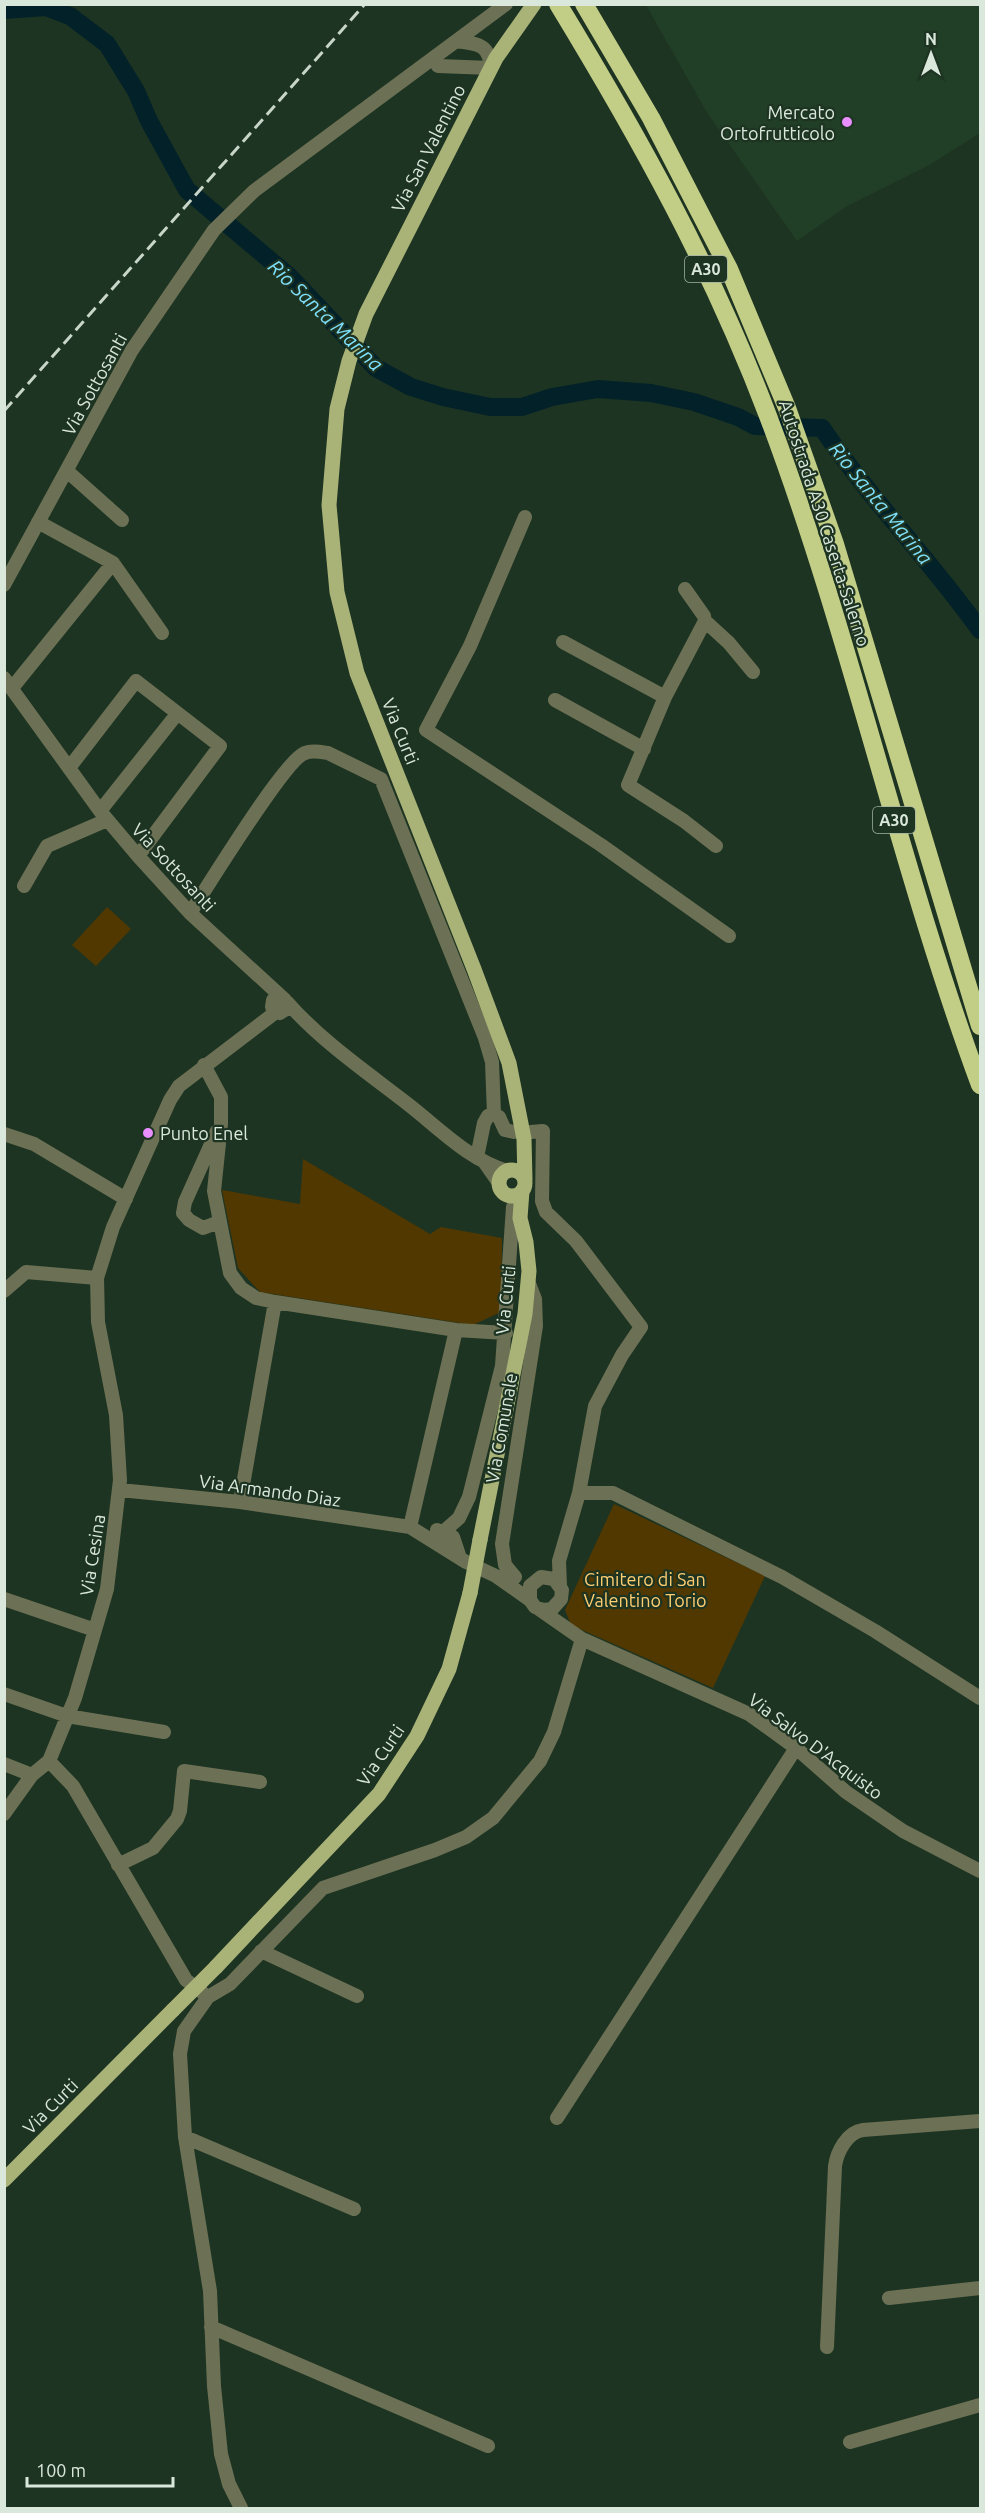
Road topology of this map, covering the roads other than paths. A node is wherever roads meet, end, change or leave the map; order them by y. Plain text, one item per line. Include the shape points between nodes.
1 (506, 4) edge
2 (534, 4) edge
3 (558, 4) edge
4 (584, 4) edge
5 (456, 41) junction
6 (438, 66) dead end
7 (491, 68) junction
8 (366, 314) joint
9 (66, 471) junction
10 (525, 518) dead end
11 (122, 520) dead end
12 (39, 522) junction
13 (113, 563) junction
14 (4, 585) edge
15 (685, 589) dead end
16 (705, 621) junction
17 (162, 633) dead end
18 (563, 642) dead end
19 (753, 672) dead end
20 (8, 683) edge
21 (665, 697) junction
22 (555, 700) dead end
23 (177, 714) junction
24 (644, 749) junction
25 (69, 768) junction
26 (104, 816) junction
27 (716, 846) dead end
28 (138, 856) junction
29 (24, 886) dead end
30 (190, 913) junction
31 (729, 936) dead end
32 (279, 1005) junction
33 (981, 1026) edge
34 (204, 1065) junction
35 (981, 1085) edge
36 (494, 1114) junction
37 (221, 1124) junction
38 (514, 1132) dead end
39 (531, 1132) dead end
40 (4, 1134) edge
41 (524, 1150) junction
42 (481, 1160) junction
43 (523, 1185) junction
44 (509, 1190) junction
45 (126, 1199) junction
46 (219, 1222) junction
47 (97, 1278) junction
48 (528, 1281) junction
49 (4, 1291) edge
50 (275, 1302) junction
51 (456, 1330) junction
52 (506, 1333) junction
53 (120, 1490) junction
54 (579, 1492) junction
55 (240, 1502) junction
56 (413, 1528) junction
57 (442, 1538) junction
58 (560, 1561) junction
59 (496, 1576) junction
60 (515, 1577) junction
61 (541, 1578) junction
62 (560, 1586) junction
63 (4, 1599) edge
64 (559, 1603) junction
65 (534, 1604) junction
66 (562, 1626) junction
67 (95, 1630) junction
68 (582, 1639) junction
69 (4, 1694) edge
70 (981, 1698) edge
71 (67, 1716) junction
72 (165, 1732) dead end
73 (796, 1749) junction
74 (49, 1761) junction
75 (4, 1764) edge
76 (32, 1774) junction
77 (260, 1782) dead end
78 (4, 1814) edge
79 (118, 1865) junction
80 (981, 1871) edge
81 (261, 1951) junction
82 (208, 1996) junction
83 (357, 1996) dead end
84 (557, 2118) dead end
85 (981, 2121) edge
86 (185, 2137) junction
87 (4, 2180) edge
88 (354, 2209) dead end
89 (981, 2288) edge
90 (889, 2298) dead end
91 (211, 2327) junction
92 (827, 2347) dead end
93 (981, 2405) edge
94 (850, 2442) dead end
95 (488, 2446) dead end
96 (242, 2508) edge

1 - 5 street
2 - 7 main road, Via San Valentino
3 - 35 highway, Autostrada A30 Caserta-Salerno / A30 via 671,198 740,343 815,552 927,931
4 - 33 highway, Autostrada A30 Caserta-Salerno / A30 via 651,118 729,269 787,408 835,544
5 - 7 street via 485,49
5 - 9 street, Via Sottosanti via 254,191 214,230 132,350
6 - 7 street
7 - 8 main road, Via San Valentino
8 - 41 main road, Via Curti via 337,409 329,505 337,592 357,673 509,1063
9 - 11 street
9 - 12 street, Via Sottosanti
10 - 31 street via 470,646 426,730 601,845
12 - 13 street
12 - 14 street, Via Sottosanti
13 - 17 street
13 - 20 street
15 - 16 street
16 - 19 street
16 - 21 street
18 - 21 street
20 - 25 street, Via Sottosanti
21 - 24 street
22 - 24 street
23 - 25 street via 136,681
23 - 26 street
23 - 28 street via 220,746
24 - 27 street via 628,785
25 - 26 street, Via Sottosanti
26 - 28 street, Via Sottosanti
26 - 29 street via 46,846
28 - 30 street, Via Sottosanti
30 - 32 street, Via Sottosanti via 266,983
30 - 36 street via 258,809 291,763 304,753 328,753 381,779 485,1038 492,1062
32 - 34 street, Via Cesina via 234,1045
32 - 42 street, Via Sottosanti
34 - 37 street via 221,1097
34 - 45 street, Via Cesina via 179,1086 170,1100
36 - 38 street via 505,1130
36 - 42 street via 484,1123
37 - 46 street via 214,1191
37 - 46 street via 183,1213 203,1228
39 - 54 street via 543,1131 542,1201 546,1212 576,1241 641,1327 595,1406
40 - 45 street via 34,1144
41 - 43 main road, Via Curti
41 - 44 main road, Via Curti
42 - 44 street, Via Sottosanti
43 - 44 main road, Via Curti
43 - 44 main road via 512,1196
43 - 44 main road via 519,1172
44 - 48 main road, Via Curti via 528,1258
44 - 52 street, Via Curti
45 - 47 street, Via Cesina
46 - 50 street via 230,1274 256,1298
47 - 49 street via 26,1272
47 - 53 street, Via Cesina via 98,1322 116,1415
48 - 60 street, Via Comunale via 535,1299 536,1326 502,1544 505,1565
48 - 87 main road, Via Curti, bridge via 518,1356 470,1593 449,1669 417,1736 379,1794 216,1967
50 - 51 street
50 - 55 street
51 - 52 street
51 - 56 street
52 - 57 street, Via Curti via 475,1479 459,1518
53 - 55 street, Via Armando Diaz
53 - 67 street, Via Cesina via 106,1589
54 - 58 street
54 - 70 street via 613,1493 782,1577
55 - 56 street, Via Armando Diaz
56 - 57 street, Via Armando Diaz
57 - 59 street via 453,1537 460,1558
58 - 61 street
58 - 62 street
59 - 60 street
59 - 65 street
60 - 61 street
61 - 62 street via 554,1579
61 - 65 street via 530,1586
62 - 64 street
63 - 67 street
64 - 65 street via 548,1610
64 - 66 street
65 - 66 street, Via Salvo D'Acquisto
66 - 68 street, Via Salvo D'Acquisto
67 - 71 street, Via Cesina
68 - 73 street, Via Salvo D'Acquisto via 749,1714
68 - 81 street via 554,1732 540,1761 493,1818 466,1837 435,1850 323,1888
69 - 71 street
71 - 72 street
71 - 74 street, Via Cesina
73 - 80 street, Via Salvo D'Acquisto via 846,1792 903,1831
73 - 84 street
74 - 76 street
74 - 79 street via 73,1786
75 - 76 street
76 - 78 street
77 - 79 street via 184,1771 177,1820 153,1848
79 - 82 street via 186,1980
81 - 82 street via 230,1984
81 - 83 street
82 - 86 street via 184,2031 180,2054
85 - 92 street via 858,2130 848,2139 835,2166
86 - 88 street
86 - 91 street via 210,2291
89 - 90 street
91 - 95 street
91 - 96 street via 221,2454 229,2484
93 - 94 street

